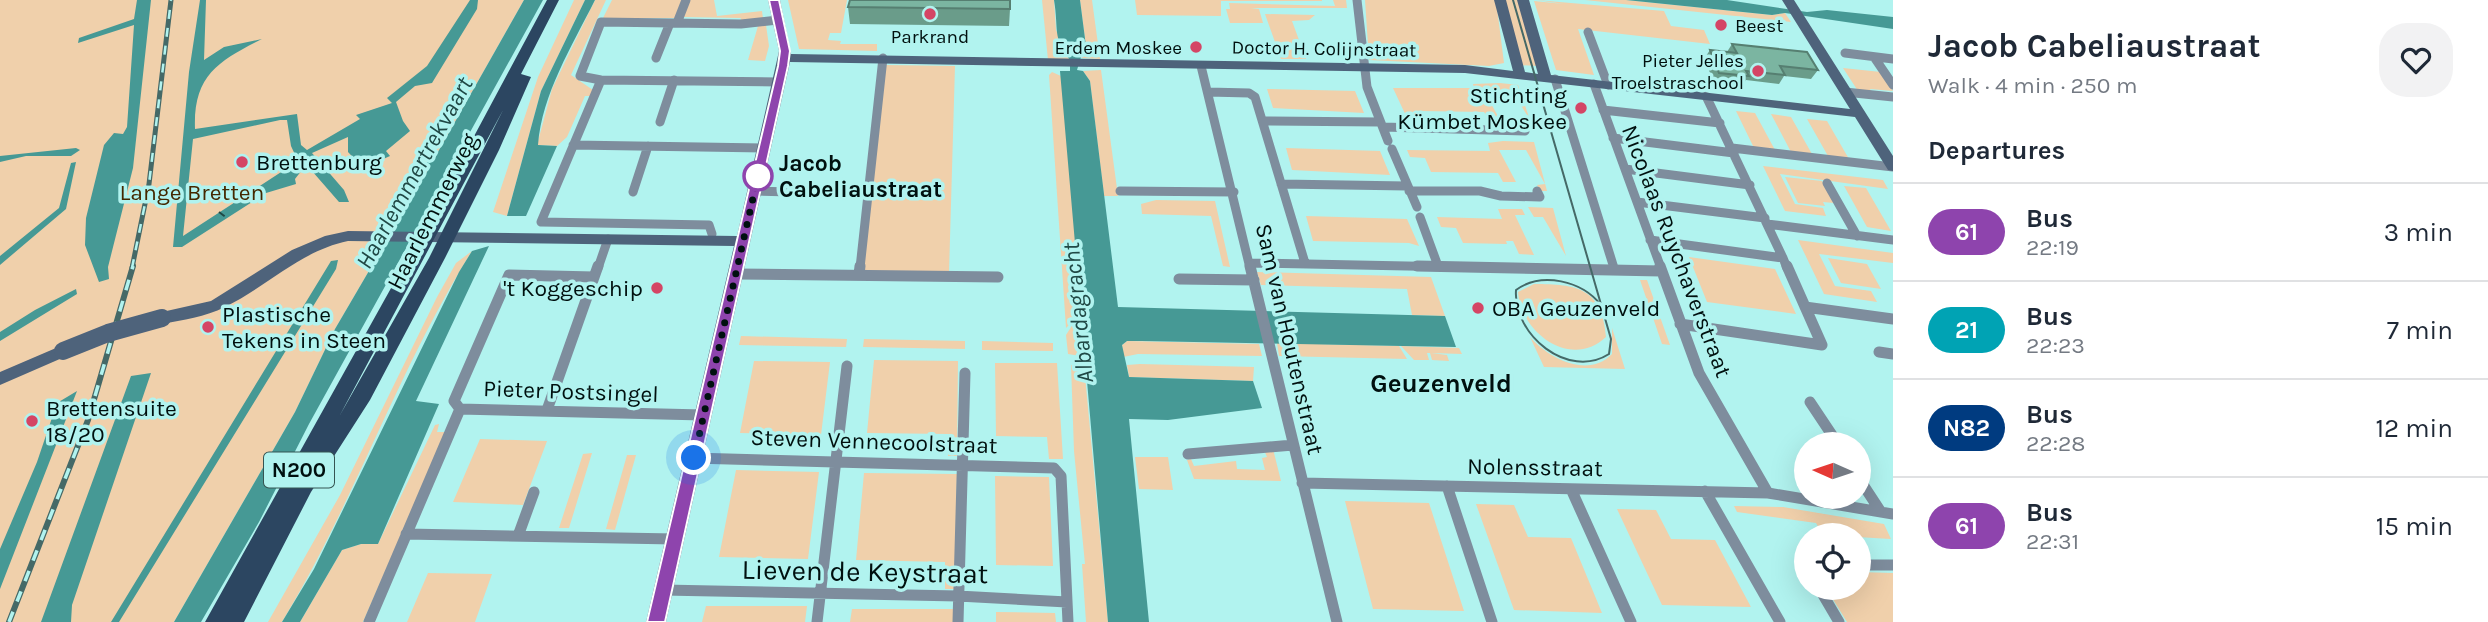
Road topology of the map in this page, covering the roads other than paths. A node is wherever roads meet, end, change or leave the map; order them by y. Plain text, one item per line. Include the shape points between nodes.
1 (553, 0) edge
2 (565, 0) edge
3 (686, 0) edge
4 (774, 0) edge
5 (1357, 0) edge
6 (1500, 0) edge
7 (1523, 0) edge
8 (1789, 2) edge
9 (778, 20) junction
10 (673, 23) junction
11 (1588, 32) dead end
12 (1845, 53) dead end
13 (1874, 57) junction
14 (656, 58) dead end
15 (785, 58) junction
16 (883, 58) junction
17 (1893, 59) edge
18 (1201, 66) junction
19 (1365, 68) junction
20 (1520, 75) junction
21 (1551, 79) junction
22 (601, 80) junction
23 (674, 80) junction
24 (779, 82) junction
25 (1601, 84) junction
26 (1893, 85) edge
27 (1208, 92) junction
28 (1845, 92) junction
29 (1706, 96) junction
30 (1891, 99) edge
31 (1603, 110) junction
32 (1860, 114) junction
33 (1263, 121) junction
34 (660, 122) dead end
35 (1720, 123) junction
36 (1381, 125) junction
37 (1522, 127) dead end
38 (1614, 138) junction
39 (573, 145) junction
40 (648, 146) junction
41 (764, 148) junction
42 (1733, 151) junction
43 (1893, 167) edge
44 (1625, 169) junction
45 (1827, 183) dead end
46 (1281, 184) junction
47 (1750, 185) junction
48 (1408, 188) junction
49 (754, 191) junction
50 (1120, 191) dead end
51 (1537, 191) dead end
52 (633, 192) dead end
53 (1234, 192) junction
54 (870, 194) junction
55 (1637, 202) junction
56 (1766, 221) junction
57 (433, 233) junction
58 (1857, 236) junction
59 (712, 237) junction
60 (743, 238) junction
61 (608, 239) junction
62 (1650, 240) junction
63 (1893, 240) edge
64 (1783, 258) junction
65 (1251, 263) junction
66 (1305, 264) junction
67 (1438, 266) junction
68 (1614, 268) junction
69 (1661, 271) junction
70 (735, 274) junction
71 (859, 275) junction
72 (594, 277) junction
73 (998, 277) dead end
74 (1179, 279) dead end
75 (1254, 280) junction
76 (1804, 307) junction
77 (1893, 320) edge
78 (1681, 324) junction
79 (1879, 352) dead end
80 (1893, 354) edge
81 (847, 366) dead end
82 (965, 373) dead end
83 (0, 379) edge
84 (1810, 402) dead end
85 (460, 409) junction
86 (547, 411) junction
87 (703, 415) junction
88 (1830, 432) edge
89 (1293, 446) junction
90 (1188, 454) dead end
91 (694, 458) junction
92 (835, 460) junction
93 (961, 463) junction
94 (1302, 483) junction
95 (1447, 486) junction
96 (1571, 489) junction
97 (1705, 491) junction
98 (534, 492) dead end
99 (1768, 493) junction
100 (1871, 493) edge
101 (1887, 513) edge
102 (407, 534) junction
103 (518, 536) junction
104 (675, 539) junction
105 (1871, 565) edge
106 (1893, 565) edge
107 (663, 590) junction
108 (821, 593) junction
109 (958, 596) junction
110 (1826, 600) edge
111 (1067, 602) junction
112 (215, 622) edge
113 (232, 622) edge
114 (369, 622) edge
115 (656, 622) edge
116 (817, 622) edge
117 (958, 622) edge
118 (1068, 622) edge
119 (1337, 622) edge
120 (1492, 622) edge
121 (1631, 622) edge
122 (1780, 622) edge
123 (1839, 622) edge

1 - 57 main road, Haarlemmerweg / N200
2 - 57 main road, Haarlemmerweg / N200 via 525,74 492,150
3 - 10 street
4 - 9 street
5 - 19 street
6 - 20 street
7 - 21 street
8 - 28 street
9 - 10 street
9 - 15 street
10 - 14 street
10 - 22 street via 601,22 580,76
11 - 25 street, Nicolaas Ruychaverstraat
12 - 13 street
13 - 17 street
13 - 26 street
15 - 16 street, Doctor H. Colijnstraat
15 - 24 street
16 - 18 street, Doctor H. Colijnstraat
16 - 54 street
18 - 19 street, Doctor H. Colijnstraat
18 - 27 street, Sam van Houtenstraat
19 - 20 street, Doctor H. Colijnstraat via 1465,69
19 - 36 street
20 - 21 street, Doctor H. Colijnstraat
21 - 25 street, Doctor H. Colijnstraat
21 - 68 street
22 - 23 street
22 - 39 street
23 - 24 street
23 - 34 street
24 - 41 street
25 - 29 street, Doctor H. Colijnstraat
25 - 31 street, Nicolaas Ruychaverstraat
27 - 33 street via 1253,95
27 - 53 street, Sam van Houtenstraat
28 - 30 street
28 - 32 street
29 - 32 street, Doctor H. Colijnstraat
29 - 35 street
31 - 35 street
31 - 38 street, Nicolaas Ruychaverstraat
32 - 43 street
33 - 36 street
33 - 46 street
35 - 42 street
36 - 37 street via 1525,131
36 - 48 street
38 - 42 street
38 - 44 street, Nicolaas Ruychaverstraat
39 - 40 street
39 - 59 street via 541,222 709,225
40 - 41 street
40 - 52 street
41 - 49 street
42 - 43 street
42 - 47 street
44 - 47 street
44 - 55 street, Nicolaas Ruychaverstraat
45 - 58 street
46 - 48 street
46 - 66 street
47 - 56 street
48 - 51 street via 1480,191 1501,197 1540,197
48 - 67 street
49 - 54 street
49 - 60 street
50 - 53 street
53 - 65 street, Sam van Houtenstraat
54 - 71 street
55 - 56 street
55 - 62 street, Nicolaas Ruychaverstraat
56 - 58 street
56 - 64 street
57 - 59 street
57 - 61 street
57 - 83 street, bridge via 381,232 309,246 227,300 108,333
57 - 112 main road, Haarlemmerweg / N200
57 - 113 main road, Haarlemmerweg / N200 via 363,395 304,486
58 - 63 street
59 - 60 street
59 - 61 street
60 - 70 street
61 - 72 street
62 - 64 street
62 - 69 street, Nicolaas Ruychaverstraat
64 - 76 street
65 - 66 street
65 - 75 street, Sam van Houtenstraat
66 - 67 street
67 - 68 street
68 - 69 street
69 - 78 street, Nicolaas Ruychaverstraat
70 - 71 street
70 - 87 street
71 - 73 street
72 - 85 street via 509,275 454,401
72 - 86 street
74 - 75 street
75 - 89 street, Sam van Houtenstraat
76 - 77 street
76 - 78 street via 1822,345
78 - 99 street, Nicolaas Ruychaverstraat via 1699,373
79 - 80 street
81 - 92 street
82 - 93 street
84 - 88 street
85 - 86 street, Pieter Postsingel
85 - 102 street, Pieter Postsingel
86 - 87 street, Pieter Postsingel
87 - 91 street
89 - 90 street
89 - 94 street, Sam van Houtenstraat
91 - 92 street, Steven Vennecoolstraat
91 - 104 street
92 - 93 street, Steven Vennecoolstraat
92 - 108 street
93 - 109 street
93 - 111 street, Steven Vennecoolstraat via 1054,468 1061,477
94 - 95 street, Nolensstraat
94 - 119 street, Sam van Houtenstraat
95 - 96 street, Nolensstraat
95 - 120 street
96 - 97 street, Nolensstraat
96 - 121 street
97 - 99 street, Nolensstraat
97 - 122 street
98 - 103 street
99 - 101 street, Nolensstraat
100 - 101 street, Nolensstraat
102 - 103 street
102 - 114 street, Pieter Postsingel
103 - 104 street
104 - 107 street
105 - 106 street
107 - 108 street, Lieven de Keystraat
107 - 115 street
108 - 109 street, Lieven de Keystraat
108 - 116 street
109 - 111 street, Lieven de Keystraat
109 - 117 street
110 - 123 street
111 - 118 street

